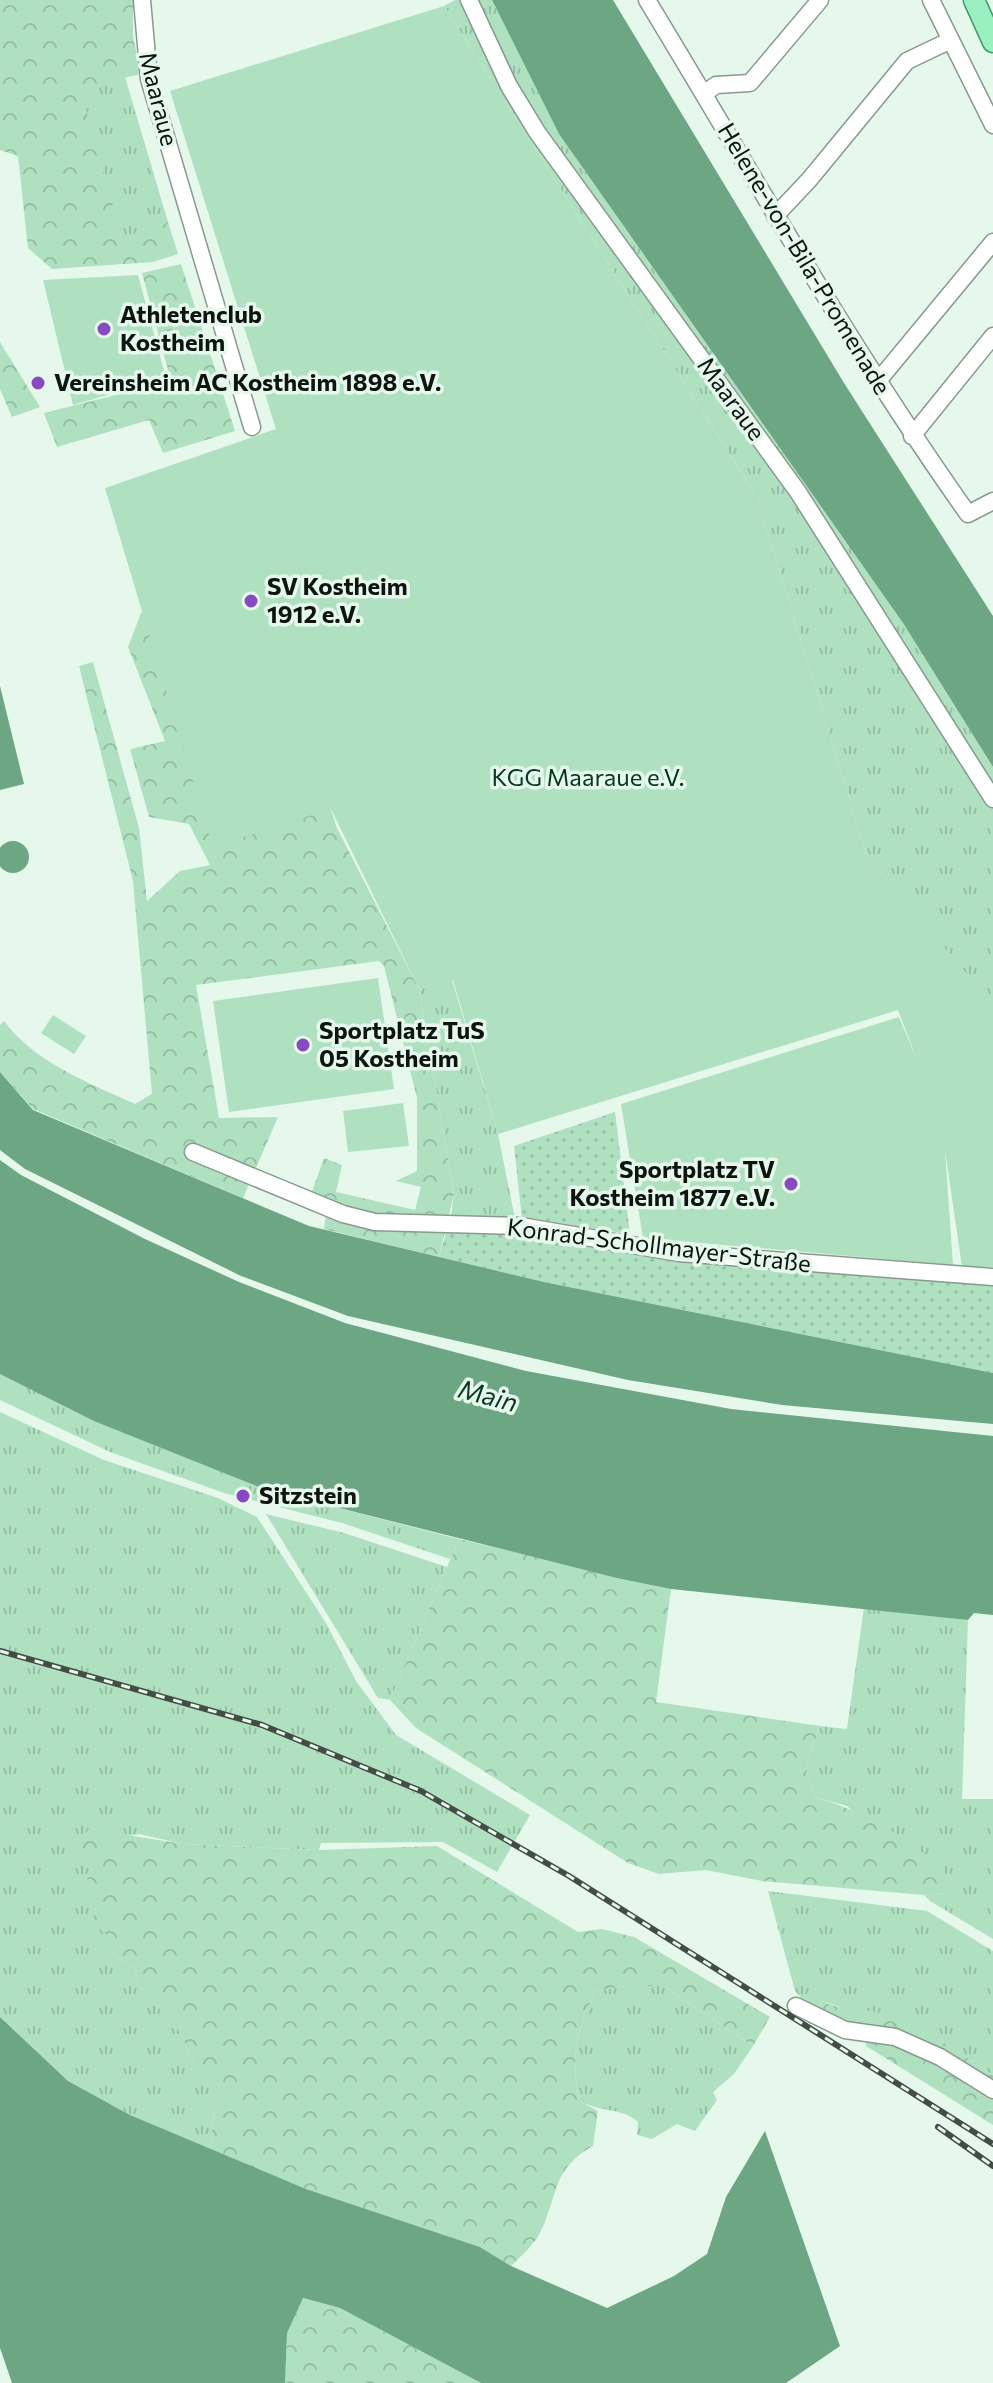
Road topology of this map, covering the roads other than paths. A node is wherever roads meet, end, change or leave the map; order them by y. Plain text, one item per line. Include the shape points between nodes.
1 (142, 0) edge
2 (469, 0) edge
3 (647, 0) edge
4 (820, 0) edge
5 (931, 0) edge
6 (974, 0) edge
7 (951, 40) junction
8 (993, 42) edge
9 (704, 94) junction
10 (993, 125) edge
11 (775, 216) junction
12 (993, 242) edge
13 (993, 336) edge
14 (878, 381) junction
15 (252, 427) dead end
16 (912, 436) junction
17 (993, 501) edge
18 (993, 799) edge
19 (193, 1152) dead end
20 (993, 1277) edge
21 (796, 2006) dead end
22 (993, 2090) edge

1 - 15 street, Maaraue via 149,79
2 - 18 street, Maaraue via 537,132 798,492
3 - 9 street, Helene-von-Bila-Promenade
4 - 9 street via 750,83 716,85
5 - 7 street
6 - 8 main road
7 - 10 street
7 - 11 street via 907,61
9 - 11 street, Helene-von-Bila-Promenade
11 - 14 street, Helene-von-Bila-Promenade
12 - 14 street
13 - 16 street
14 - 16 street, Helene-von-Bila-Promenade
16 - 17 street, Helene-von-Bila-Promenade via 968,514
19 - 20 street, Konrad-Schollmayer-Straße via 343,1214 375,1222 521,1226 679,1253
21 - 22 street via 845,2030 895,2037

